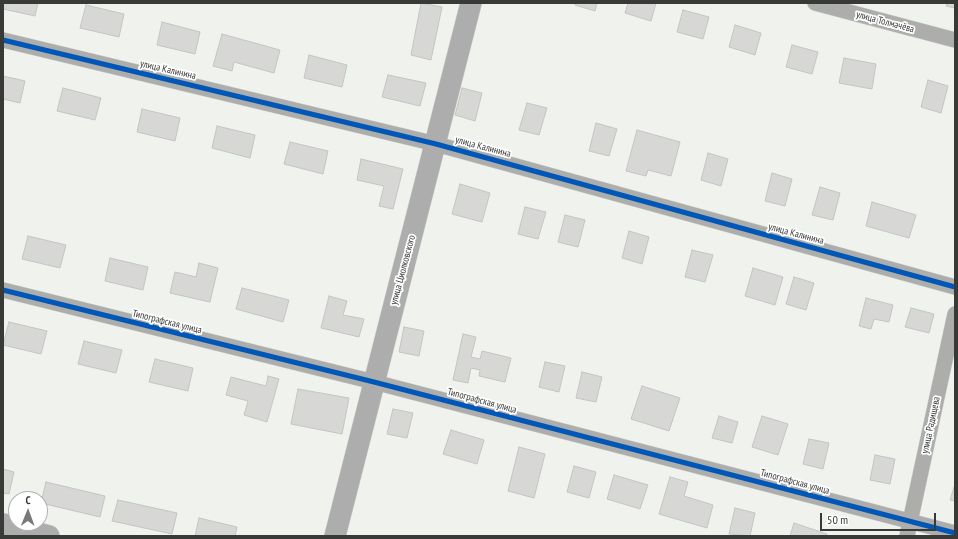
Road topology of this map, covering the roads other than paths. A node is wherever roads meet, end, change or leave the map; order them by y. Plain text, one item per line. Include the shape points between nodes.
1 (471, 3) edge
2 (815, 3) edge
3 (3, 40) edge
4 (955, 40) edge
5 (436, 144) junction
6 (955, 287) edge
7 (3, 290) edge
8 (955, 314) edge
9 (374, 382) junction
10 (911, 521) junction
11 (3, 524) edge
12 (955, 533) edge
13 (49, 536) edge
14 (335, 536) edge
15 (908, 536) edge

1 - 5 main road, улица Циолковского
2 - 4 street, улица Толмачёва
3 - 5 street, улица Калинина
5 - 6 street, улица Калинина
5 - 9 main road, улица Циолковского
7 - 9 street, Типографская улица
8 - 10 street, улица Радищева
9 - 10 street, Типографская улица
9 - 14 main road, улица Циолковского
10 - 12 street, Типографская улица
10 - 15 street, улица Радищева
11 - 13 main road

